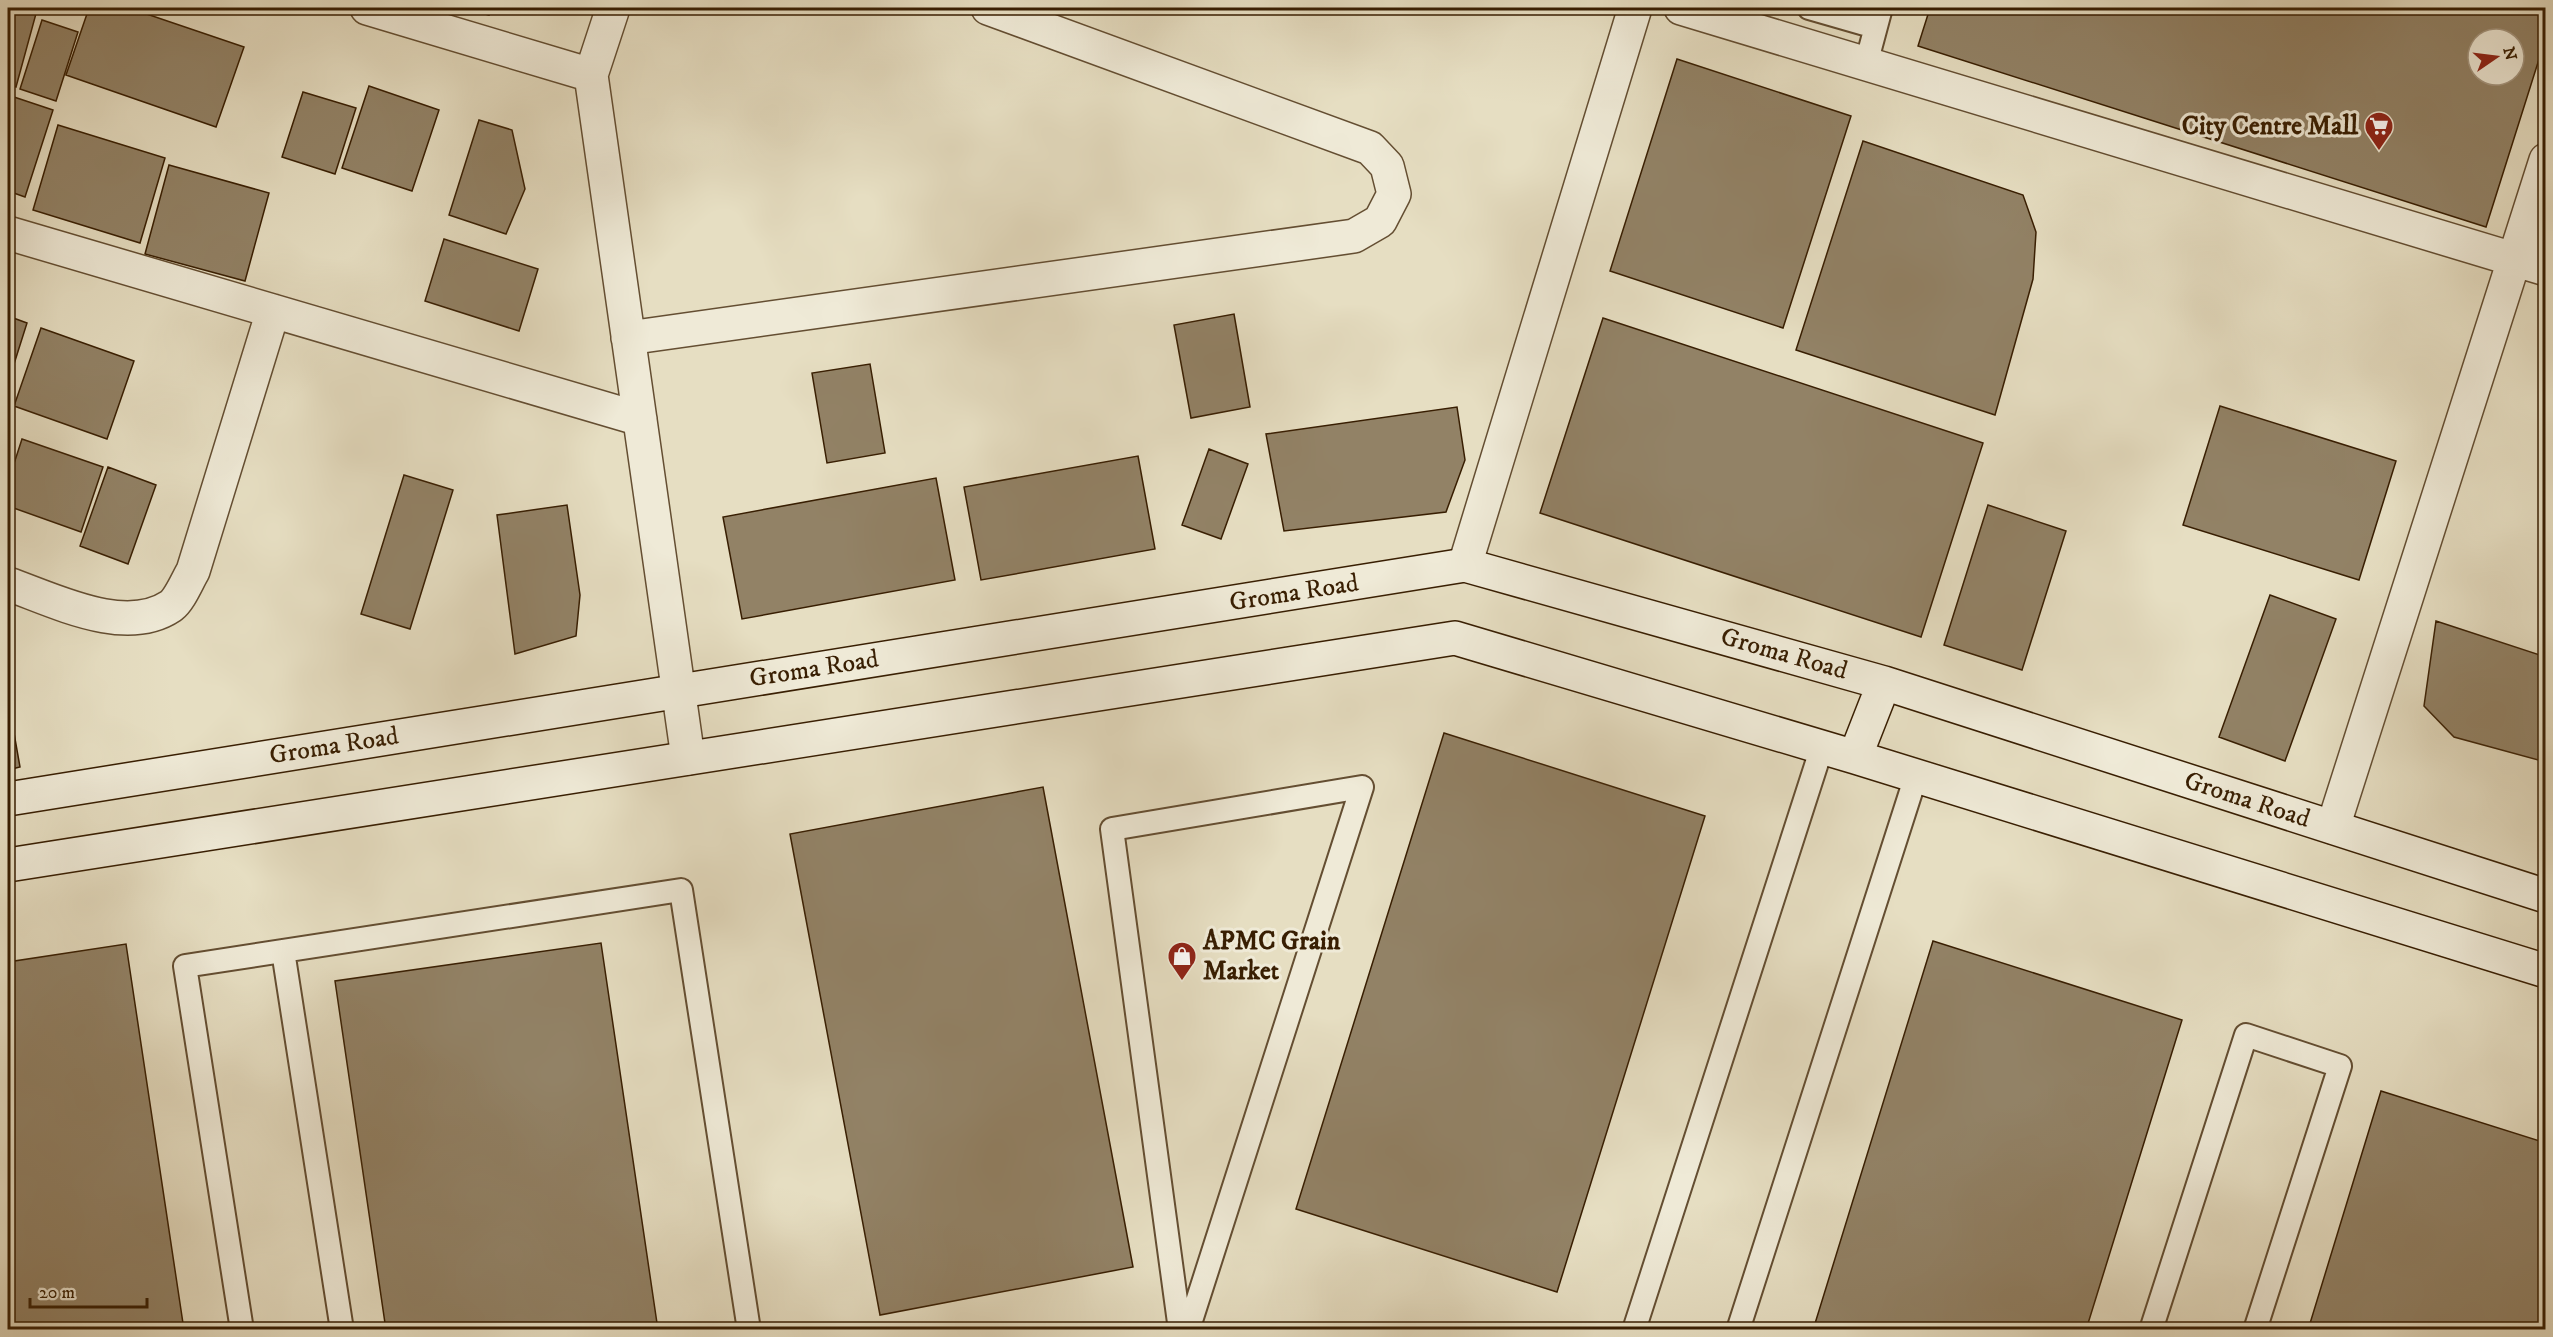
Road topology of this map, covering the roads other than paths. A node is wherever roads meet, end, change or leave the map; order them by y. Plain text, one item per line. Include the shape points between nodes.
1 (368, 8) edge
2 (612, 8) edge
3 (988, 8) edge
4 (1635, 8) edge
5 (1681, 8) edge
6 (1809, 8) edge
7 (1878, 17) edge
8 (1866, 64) junction
9 (591, 75) junction
10 (2546, 160) edge
11 (8, 233) edge
12 (2526, 249) edge
13 (2546, 269) edge
14 (273, 311) junction
15 (628, 338) junction
16 (640, 419) junction
17 (1465, 565) junction
18 (8, 584) edge
19 (1884, 683) junction
20 (679, 691) junction
21 (1822, 747) junction
22 (1855, 757) junction
23 (688, 758) junction
24 (1916, 776) junction
25 (8, 799) edge
26 (2333, 827) junction
27 (8, 865) edge
28 (2546, 896) edge
29 (283, 951) junction
30 (2546, 971) edge
31 (242, 1329) edge
32 (342, 1329) edge
33 (749, 1329) edge
34 (1180, 1329) edge
35 (1188, 1329) edge
36 (1634, 1329) edge
37 (1738, 1329) edge
38 (2151, 1329) edge
39 (2255, 1329) edge

1 - 9 street
2 - 9 street
3 - 15 street via 1370,148 1387,166 1394,194 1380,221 1354,236
4 - 17 street
5 - 8 street
6 - 7 lane
7 - 8 lane
8 - 12 street
9 - 15 street
10 - 12 street
11 - 14 street
12 - 13 street
12 - 26 street
14 - 16 street
14 - 18 street via 193,571 172,605 146,617 114,620
15 - 16 street
16 - 20 street
17 - 19 street, Groma Road
17 - 20 street, Groma Road
19 - 22 street
19 - 26 street, Groma Road
20 - 23 street
20 - 25 street, Groma Road
21 - 22 street
21 - 23 street via 1455,638
21 - 36 lane
22 - 24 street
23 - 27 street
24 - 30 street
24 - 37 lane
26 - 28 street, Groma Road
29 - 31 lane via 185,966
29 - 32 lane
29 - 33 lane via 681,890
34 - 35 lane via 1112,829 1362,787
38 - 39 lane via 2246,1035 2340,1066

